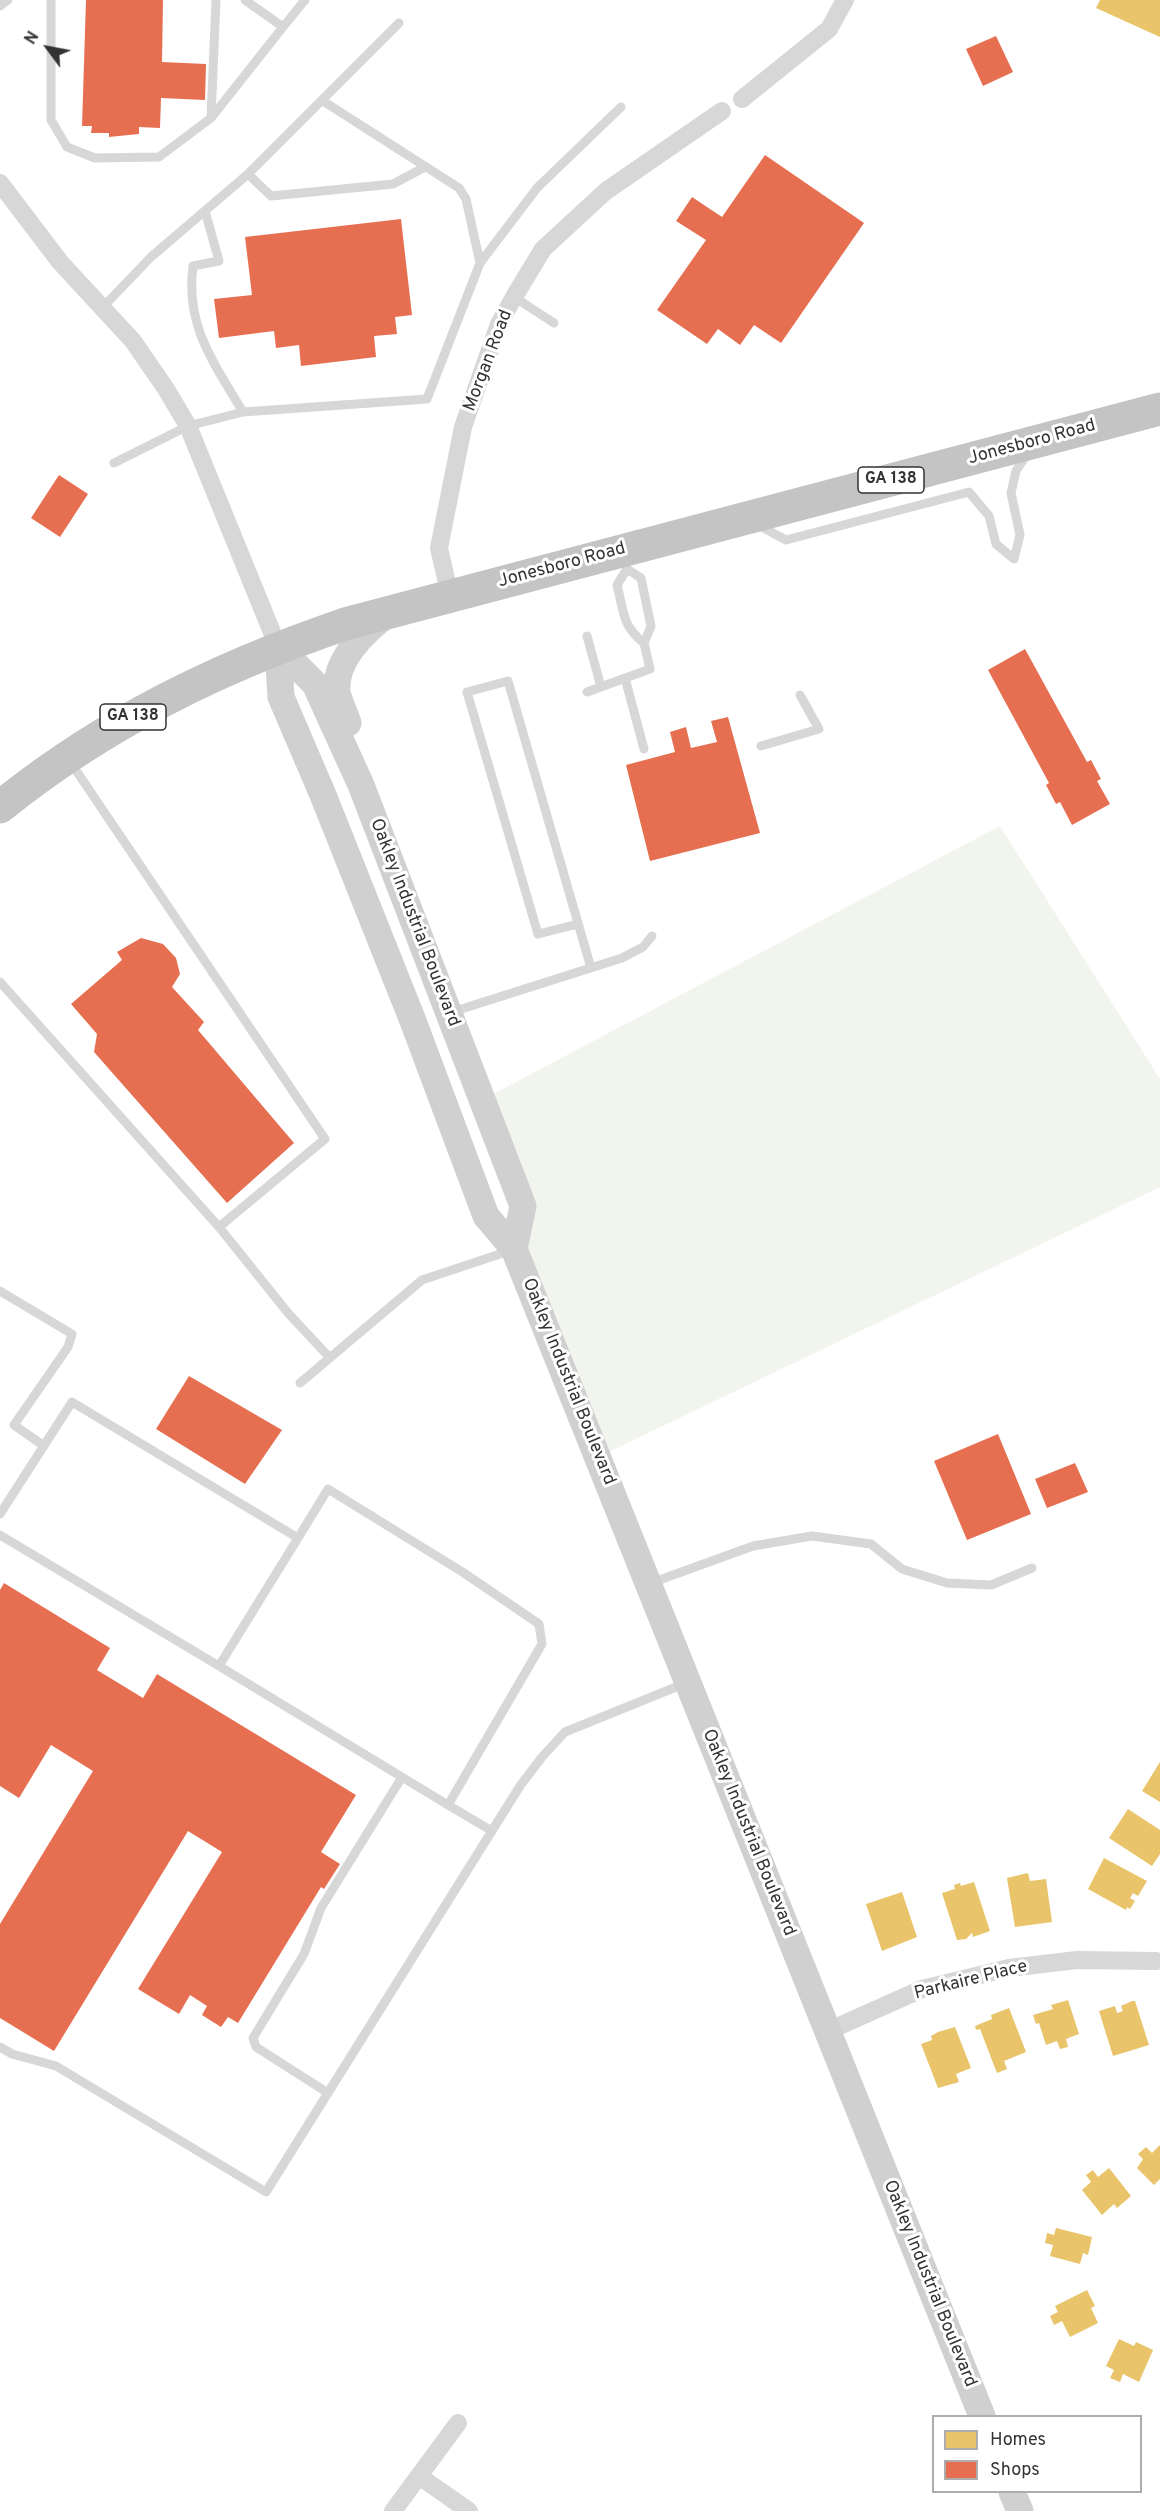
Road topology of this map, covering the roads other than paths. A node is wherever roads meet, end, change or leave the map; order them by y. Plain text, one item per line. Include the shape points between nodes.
1 (8, 0) edge
2 (51, 0) edge
3 (216, 0) edge
4 (245, 0) edge
5 (305, 0) edge
6 (845, 0) edge
7 (0, 6) edge
8 (399, 23) dead end
9 (283, 27) junction
10 (742, 99) dead end
11 (323, 101) junction
12 (621, 107) dead end
13 (723, 111) dead end
14 (211, 118) junction
15 (425, 166) junction
16 (248, 174) junction
17 (0, 183) edge
18 (205, 211) junction
19 (480, 262) junction
20 (514, 297) junction
21 (103, 307) junction
22 (554, 323) dead end
23 (1160, 409) edge
24 (243, 412) junction
25 (188, 426) junction
26 (1035, 442) junction
27 (114, 463) dead end
28 (746, 518) junction
29 (624, 560) junction
30 (450, 596) junction
31 (391, 611) junction
32 (587, 636) dead end
33 (644, 643) junction
34 (278, 647) junction
35 (625, 678) junction
36 (601, 687) junction
37 (587, 692) dead end
38 (800, 695) dead end
39 (762, 746) dead end
40 (644, 749) dead end
41 (67, 758) junction
42 (0, 807) edge
43 (402, 891) junction
44 (578, 924) junction
45 (652, 936) dead end
46 (591, 968) junction
47 (0, 982) edge
48 (449, 1013) junction
49 (219, 1227) junction
50 (514, 1249) junction
51 (0, 1291) edge
52 (330, 1358) junction
53 (300, 1383) dead end
54 (44, 1446) junction
55 (0, 1514) edge
56 (0, 1535) edge
57 (298, 1538) junction
58 (1032, 1568) dead end
59 (649, 1584) junction
60 (219, 1666) junction
61 (688, 1682) junction
62 (402, 1777) junction
63 (448, 1805) junction
64 (492, 1831) junction
65 (1159, 1962) edge
66 (828, 2031) junction
67 (0, 2047) edge
68 (328, 2093) junction
69 (982, 2415) edge
70 (458, 2423) dead end
71 (419, 2476) junction
72 (1012, 2493) edge
73 (393, 2511) edge
74 (469, 2511) edge
75 (1020, 2511) edge

1 - 7 lane
2 - 14 lane via 51,120 67,147 94,158 159,158
3 - 14 lane
4 - 9 lane
5 - 9 lane
6 - 10 street via 829,29
8 - 11 lane
9 - 14 lane
11 - 15 lane
11 - 16 lane
12 - 19 lane via 537,188
13 - 20 street, Morgan Road via 606,191 543,249
15 - 16 lane via 393,184 270,196
15 - 19 lane via 459,189 466,199
16 - 18 lane
17 - 21 street, Oakley Industrial Boulevard via 60,262
18 - 21 lane via 152,256
18 - 24 lane via 219,261 193,266 194,320
19 - 24 lane via 427,399
20 - 22 lane
20 - 30 street, Morgan Road via 499,324 464,427 439,548
21 - 25 street, Oakley Industrial Boulevard via 152,367
23 - 26 highway, Jonesboro Road / GA 138
24 - 25 lane
25 - 27 lane
25 - 34 street, Oakley Industrial Boulevard
26 - 28 highway, Jonesboro Road / GA 138
26 - 28 lane via 1016,471 1011,493 1020,535 1014,559 996,544 989,516 969,492 786,540
28 - 29 highway, Jonesboro Road / GA 138
29 - 30 highway, Jonesboro Road / GA 138
29 - 33 lane via 641,578 651,626
29 - 33 lane via 617,585 629,631
30 - 31 highway, Jonesboro Road / GA 138
31 - 34 highway, Jonesboro Road / GA 138
31 - 43 street via 373,625 342,664 337,694 408,867
32 - 36 lane
33 - 35 lane via 650,669
34 - 41 highway, Jonesboro Road / GA 138 via 172,694
34 - 43 street, Oakley Industrial Boulevard via 315,684 361,784
34 - 50 street, Oakley Industrial Boulevard via 281,697 408,1010 486,1216
35 - 36 lane
35 - 40 lane
36 - 37 lane
38 - 39 lane via 819,729
41 - 42 highway, Jonesboro Road / GA 138
41 - 49 lane via 325,1139
43 - 48 street, Oakley Industrial Boulevard
44 - 44 lane via 508,681 467,692 538,934
44 - 46 lane
45 - 46 lane via 643,947
46 - 48 lane
47 - 49 lane
48 - 50 street, Oakley Industrial Boulevard via 524,1206
49 - 52 lane via 288,1314
50 - 52 lane via 422,1280
50 - 59 street, Oakley Industrial Boulevard
51 - 54 lane via 72,1334 68,1347 14,1425
52 - 53 lane
54 - 55 lane
54 - 57 lane via 72,1402
56 - 60 lane
57 - 60 lane
57 - 63 lane via 328,1489 539,1624 542,1644
58 - 59 lane via 991,1585 946,1583 902,1569 871,1544 812,1536 745,1548
59 - 61 street, Oakley Industrial Boulevard
60 - 62 lane
61 - 64 lane via 565,1732 542,1756
61 - 66 street, Oakley Industrial Boulevard
62 - 63 lane
62 - 68 lane via 321,1908 304,1954 253,2038 256,2047
63 - 64 lane
64 - 68 lane
65 - 66 street, Parkaire Place via 1077,1960 1010,1968 922,1989
66 - 69 street, Oakley Industrial Boulevard
67 - 68 lane via 12,2055 56,2066 266,2192
70 - 71 street
71 - 73 street
71 - 74 street
72 - 75 street

